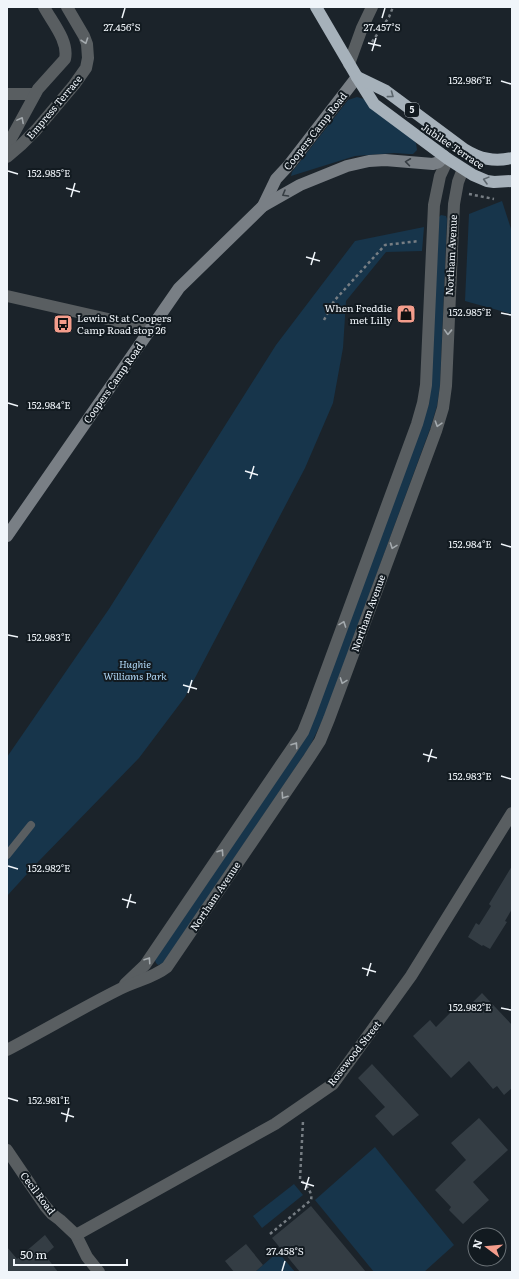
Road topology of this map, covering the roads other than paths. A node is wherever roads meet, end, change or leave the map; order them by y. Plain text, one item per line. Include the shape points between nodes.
1 (44, 7) edge
2 (67, 7) edge
3 (316, 7) edge
4 (372, 7) edge
5 (349, 64) junction
6 (357, 77) junction
7 (7, 94) edge
8 (35, 94) junction
9 (7, 146) edge
10 (464, 149) junction
11 (7, 157) edge
12 (446, 157) junction
13 (512, 158) edge
14 (463, 169) junction
15 (512, 181) edge
16 (263, 206) junction
17 (7, 296) edge
18 (149, 330) junction
19 (7, 536) edge
20 (512, 813) edge
21 (31, 825) dead end
22 (7, 855) edge
23 (122, 988) junction
24 (7, 1050) edge
25 (7, 1150) edge
26 (76, 1235) junction
27 (99, 1272) edge

1 - 8 street, Empress Terrace via 62,38 66,54 62,63
2 -> 11 street, Empress Terrace via 86,41 88,63 36,130
3 - 5 highway, Jubilee Terrace / 5
4 - 5 street
5 - 6 highway, Jubilee Terrace / 5
6 -> 10 highway, Jubilee Terrace / 5 via 386,91
6 - 12 highway, Jubilee Terrace / 5 via 374,104
6 - 16 main road, Coopers Camp Road via 276,179
7 - 8 street
9 -> 8 street, Empress Terrace
10 - 12 highway
10 - 13 highway, Jubilee Terrace / 5 via 487,160
10 - 14 highway
12 - 14 highway, Jubilee Terrace / 5
12 -> 16 main road, Coopers Camp Road via 433,164 385,160 347,166 300,185
23 -> 12 street, Northam Avenue via 144,965 293,748 306,724 423,403 436,193
15 -> 14 highway, Jubilee Terrace / 5 via 487,181
14 -> 23 street, Northam Avenue via 454,204 443,408 324,732 315,750 167,967 151,977
16 - 18 main road, Coopers Camp Road via 179,288
17 - 18 street
18 - 19 main road, Coopers Camp Road
20 - 26 street, Rosewood Street via 411,976 333,1084 275,1124
21 - 22 lane
23 - 24 street, Northam Avenue
25 - 26 street, Cecil Road via 48,1210
26 - 27 street, Cecil Road via 86,1257

